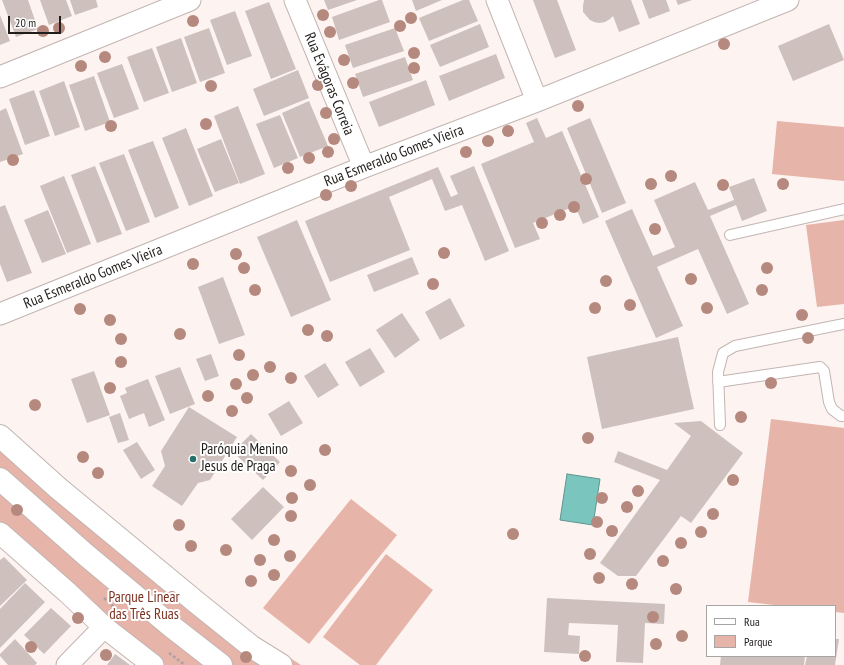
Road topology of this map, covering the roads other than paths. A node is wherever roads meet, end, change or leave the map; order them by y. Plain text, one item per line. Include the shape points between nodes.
1 (190, 0) edge
2 (295, 0) edge
3 (497, 0) edge
4 (788, 0) edge
5 (0, 77) edge
6 (537, 101) junction
7 (364, 167) junction
8 (844, 209) edge
9 (730, 235) dead end
10 (0, 314) edge
11 (844, 324) edge
12 (718, 382) junction
13 (844, 416) edge
14 (720, 425) dead end
15 (0, 436) edge
16 (0, 479) edge
17 (0, 534) edge
18 (104, 627) junction
19 (67, 665) edge
20 (154, 665) edge
21 (220, 665) edge
22 (281, 665) edge

1 - 5 street
2 - 7 street, Rua Evágoras Correia
3 - 6 street
4 - 6 street, Rua Esmeraldo Gomes Vieira
6 - 7 street, Rua Esmeraldo Gomes Vieira
7 - 10 street, Rua Esmeraldo Gomes Vieira
8 - 9 lane
11 - 12 lane via 735,346 723,353
12 - 13 lane via 820,367 824,371 832,409
12 - 14 lane
15 - 22 main road via 58,488 196,602 252,647
16 - 21 main road via 116,580
17 - 18 street
18 - 19 street
18 - 20 street

